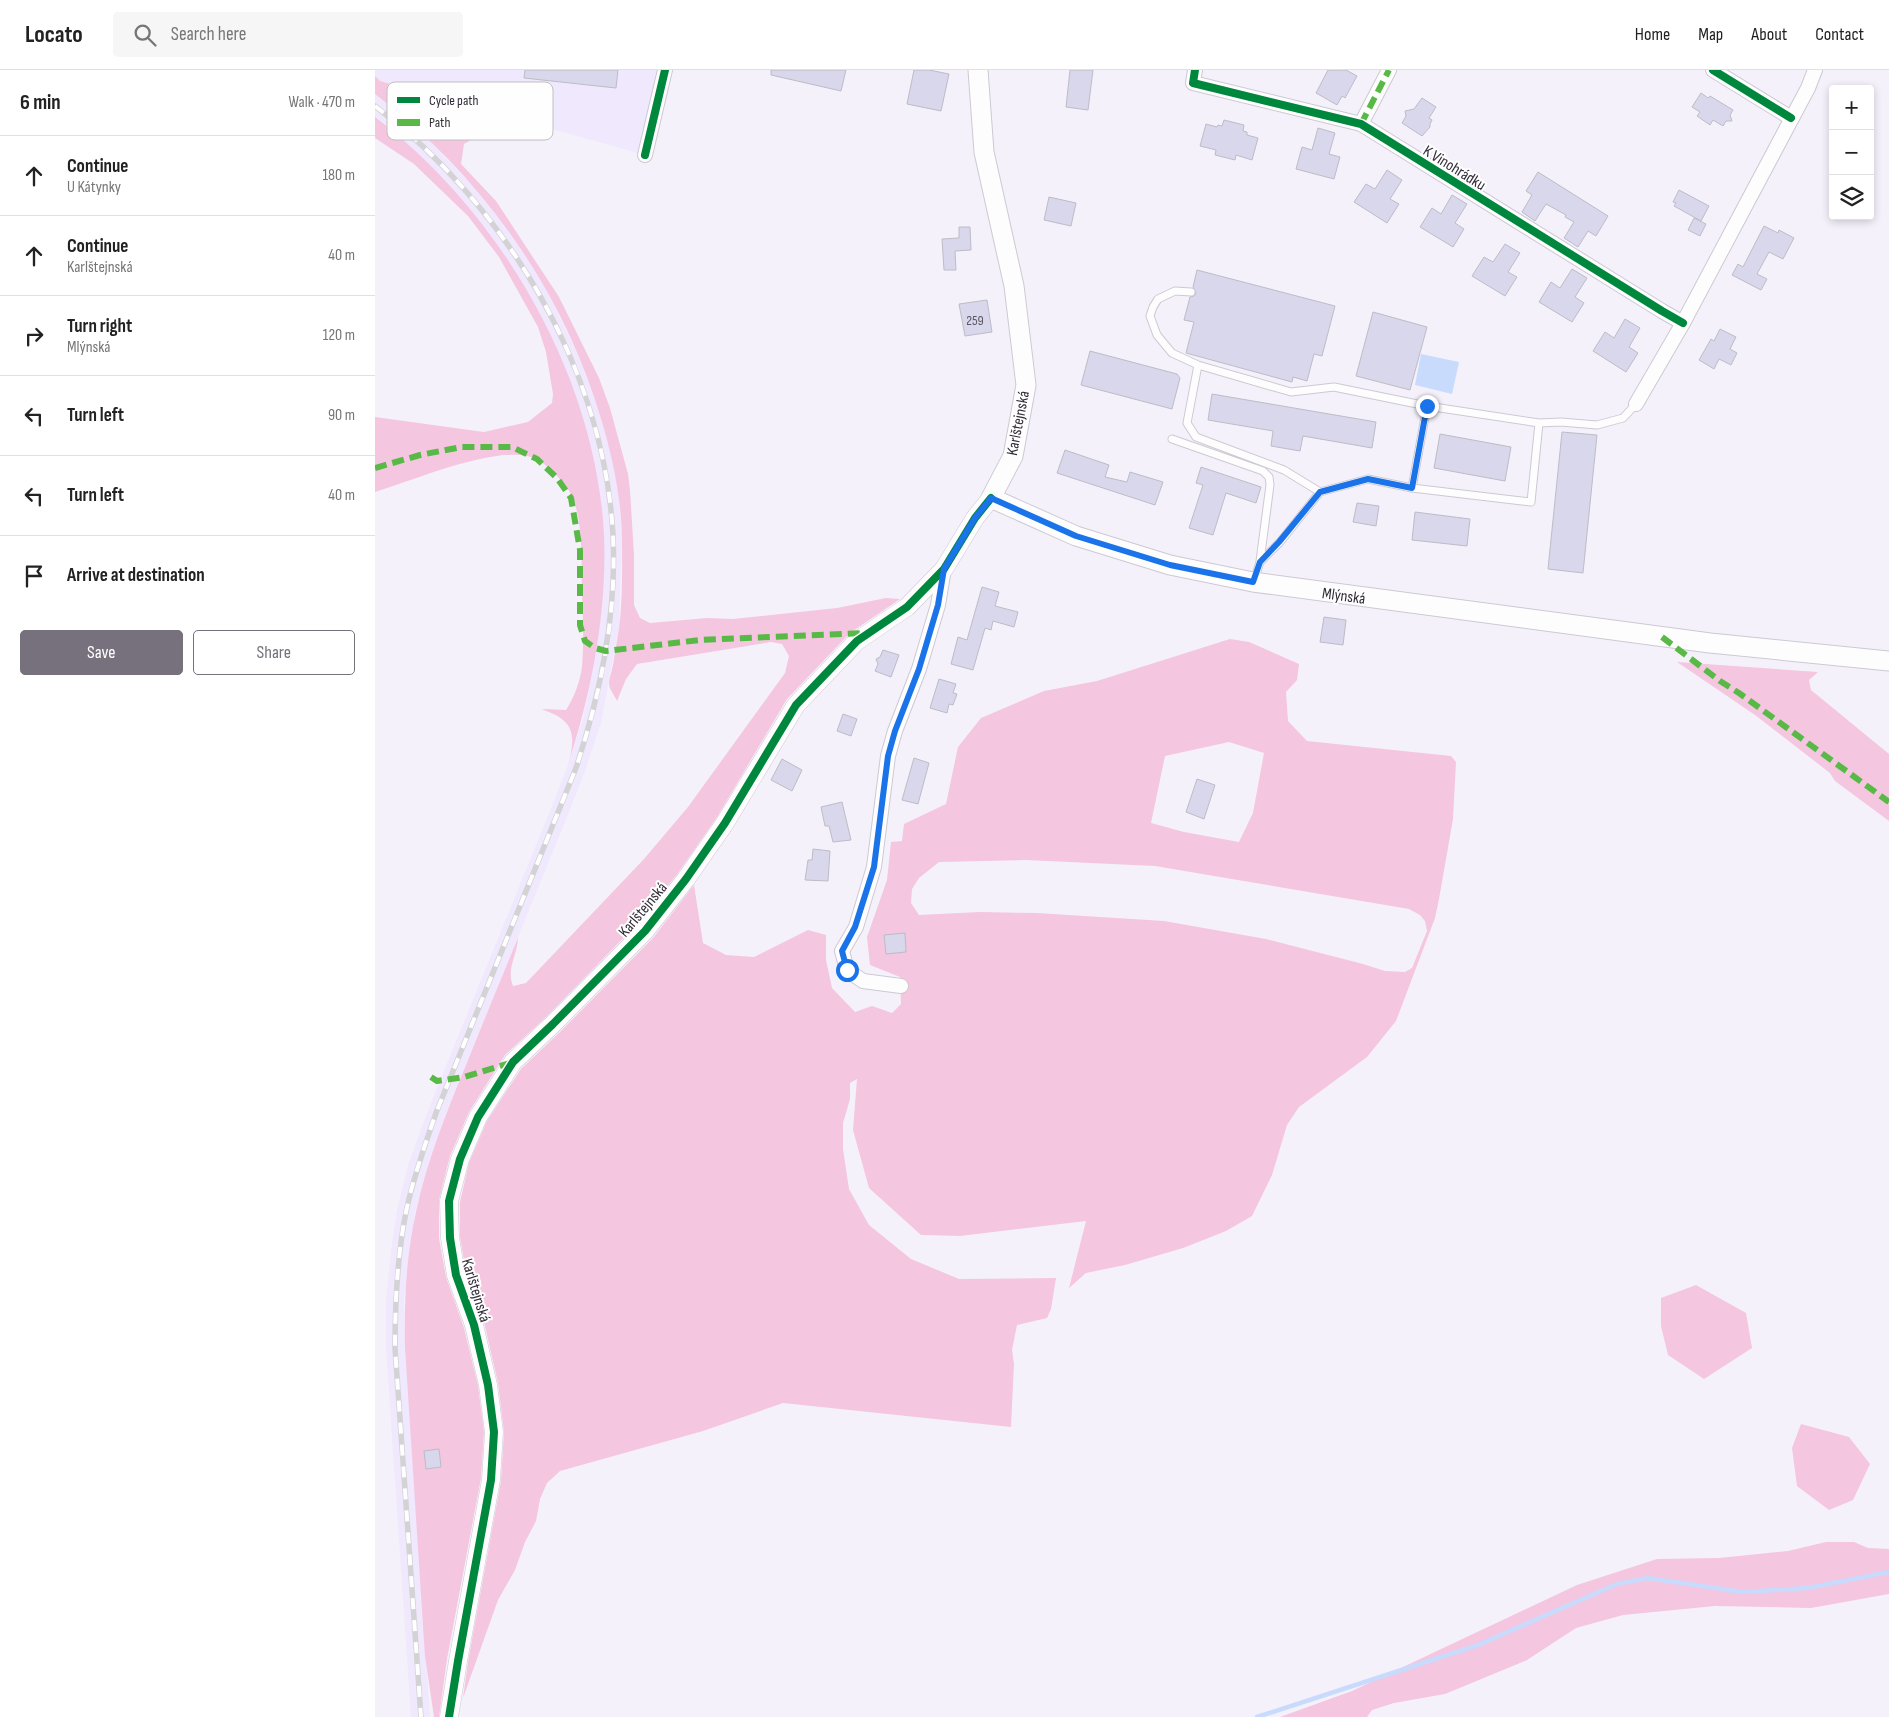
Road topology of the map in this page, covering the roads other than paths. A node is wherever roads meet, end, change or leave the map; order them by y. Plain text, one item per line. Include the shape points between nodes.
1 (665, 70) edge
2 (979, 70) edge
3 (1389, 70) edge
4 (1713, 70) edge
5 (1815, 70) edge
6 (1194, 76) edge
7 (1791, 118) junction
8 (1361, 124) junction
9 (645, 155) dead end
10 (1191, 292) dead end
11 (1683, 323) junction
12 (1198, 365) junction
13 (1636, 404) joint
14 (1427, 406) junction
15 (1539, 423) junction
16 (1172, 439) dead end
17 (1412, 488) junction
18 (1320, 492) junction
19 (991, 498) junction
20 (1260, 562) junction
21 (944, 569) junction
22 (1253, 582) junction
23 (1889, 660) edge
24 (901, 986) dead end
25 (449, 1717) edge

1 - 9 street
2 - 19 main road, Karlštejnská via 984,152 1014,286 1025,385 1013,456
3 - 8 street
4 - 7 street
5 - 7 street
6 - 8 street, K Vinohrádku
7 - 11 street
8 - 11 street, K Vinohrádku
10 - 12 lane via 1175,291 1158,299 1150,316 1157,335 1172,353
11 - 13 street
12 - 14 lane via 1291,392 1334,387
12 - 18 lane via 1187,423 1196,437 1284,470
13 - 15 lane via 1623,418 1597,425
14 - 15 lane
14 - 17 lane
15 - 17 lane via 1531,502
16 - 20 lane via 1263,471 1269,477
17 - 18 lane via 1368,479
18 - 20 lane
19 - 21 street, Karlštejnská
19 - 22 main road, Mlýnská via 1076,536 1170,565
20 - 22 lane
21 - 24 street via 938,605 919,669 888,756 874,867 855,927 842,951 847,970 863,981
21 - 25 street, Karlštejnská via 907,607 857,641 796,705 725,822 686,879 645,931 513,1062 478,1117 460,1160 449,1201 450,1238 455,1274 474,1325 488,1385 494,1432 491,1480
22 - 23 main road, Mlýnská via 1710,643

